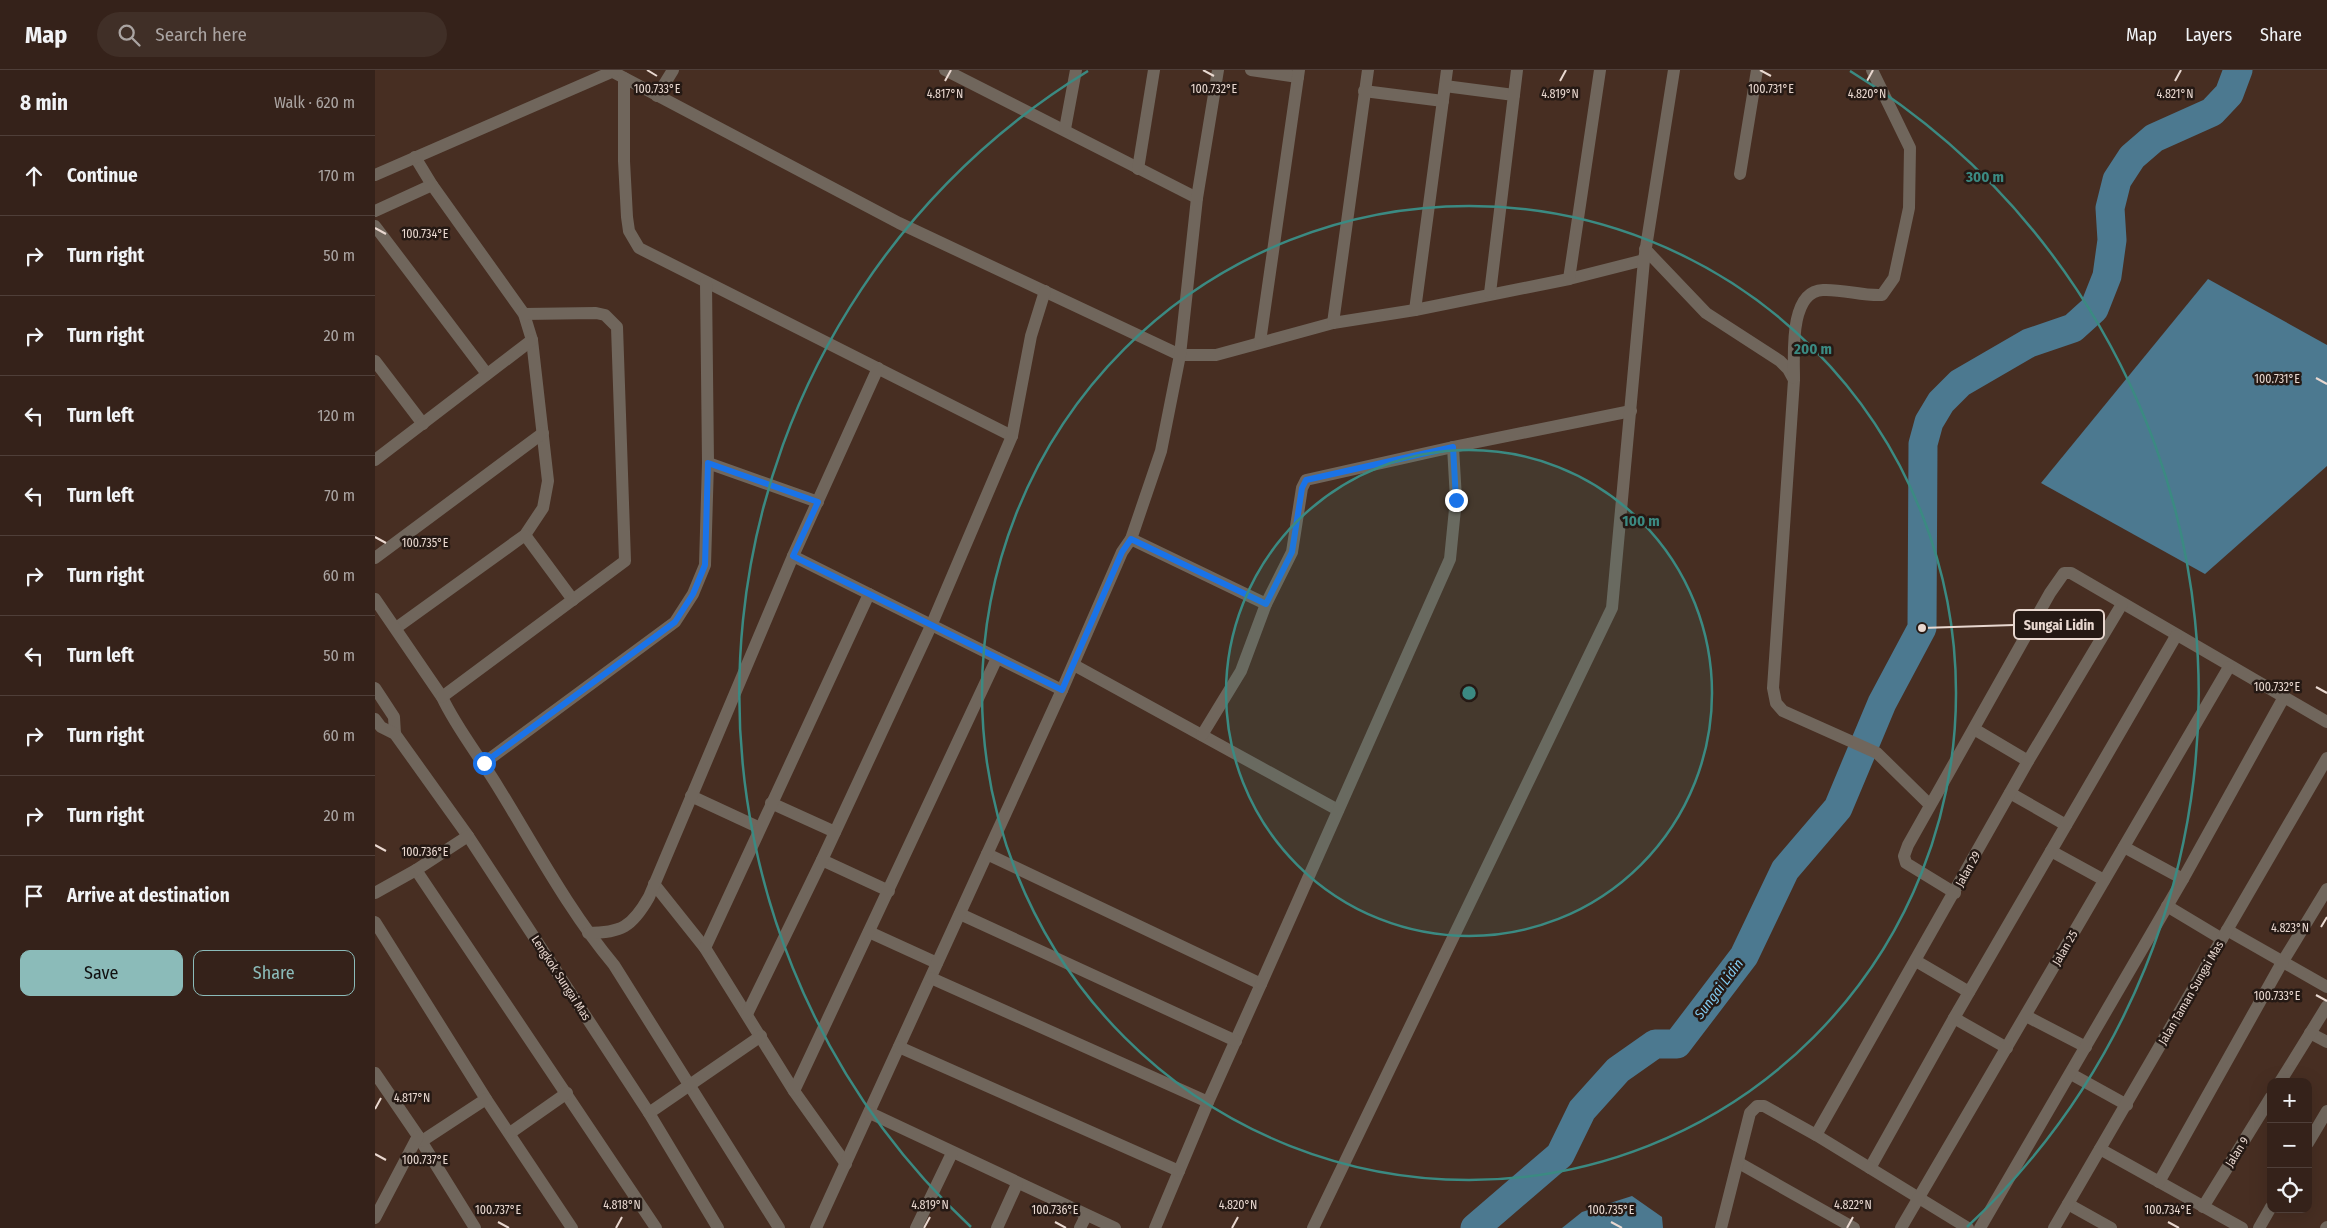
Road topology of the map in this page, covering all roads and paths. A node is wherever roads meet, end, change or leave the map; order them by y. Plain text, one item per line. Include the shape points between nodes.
1 (673, 70) edge
2 (945, 70) edge
3 (1075, 70) edge
4 (1154, 70) edge
5 (1219, 70) edge
6 (1251, 70) edge
7 (1366, 70) edge
8 (1447, 70) edge
9 (1517, 70) edge
10 (1600, 70) edge
11 (1674, 70) edge
12 (1757, 70) edge
13 (1872, 70) edge
14 (1299, 73) edge
15 (618, 74) edge
16 (1445, 86) junction
17 (1364, 91) junction
18 (1514, 95) junction
19 (657, 96) junction
20 (1443, 101) junction
21 (1065, 129) junction
22 (415, 156) junction
23 (1138, 169) junction
24 (1740, 174) dead end
25 (375, 175) edge
26 (432, 185) junction
27 (1197, 198) junction
28 (375, 211) edge
29 (375, 226) edge
30 (1644, 254) junction
31 (1569, 279) junction
32 (706, 283) junction
33 (1045, 291) junction
34 (1490, 293) junction
35 (1415, 310) junction
36 (524, 314) junction
37 (1333, 323) junction
38 (532, 340) junction
39 (1260, 342) junction
40 (1180, 355) junction
41 (375, 361) edge
42 (878, 368) junction
43 (487, 374) junction
44 (1793, 380) junction
45 (1631, 411) junction
46 (423, 424) junction
47 (543, 433) junction
48 (1012, 436) junction
49 (1453, 447) junction
50 (375, 460) edge
51 (708, 463) junction
52 (818, 502) junction
53 (525, 535) junction
54 (1131, 539) junction
55 (793, 556) junction
56 (375, 558) edge
57 (869, 594) junction
58 (375, 599) edge
59 (573, 600) junction
60 (1266, 604) junction
61 (2122, 604) junction
62 (931, 626) junction
63 (396, 628) junction
64 (2175, 636) junction
65 (997, 658) junction
66 (1074, 665) junction
67 (2229, 667) junction
68 (375, 688) edge
69 (1062, 690) junction
70 (442, 697) junction
71 (2285, 698) junction
72 (386, 705) junction
73 (375, 714) edge
74 (375, 719) edge
75 (2327, 722) edge
76 (1973, 729) junction
77 (395, 734) junction
78 (1202, 735) junction
79 (2327, 758) edge
80 (2028, 761) junction
81 (484, 763) junction
82 (2010, 793) junction
83 (691, 796) junction
84 (771, 803) junction
85 (1930, 806) junction
86 (1338, 810) junction
87 (2066, 825) junction
88 (760, 828) junction
89 (835, 832) junction
90 (467, 836) junction
91 (2124, 847) junction
92 (2051, 851) junction
93 (987, 854) junction
94 (822, 860) junction
95 (417, 870) junction
96 (2183, 879) junction
97 (2104, 880) junction
98 (654, 884) junction
99 (2327, 889) edge
100 (889, 891) junction
101 (1955, 892) junction
102 (375, 893) edge
103 (2167, 906) junction
104 (960, 914) junction
105 (375, 922) edge
106 (869, 932) junction
107 (587, 933) junction
108 (2225, 934) junction
109 (705, 948) junction
110 (1916, 961) junction
111 (2283, 962) junction
112 (937, 963) junction
113 (931, 978) junction
114 (1261, 984) junction
115 (2327, 987) edge
116 (1969, 992) junction
117 (2327, 1006) edge
118 (747, 1014) junction
119 (2026, 1016) junction
120 (1954, 1018) junction
121 (2310, 1033) junction
122 (761, 1036) junction
123 (1236, 1041) junction
124 (2327, 1042) edge
125 (899, 1047) junction
126 (2086, 1047) junction
127 (2007, 1048) junction
128 (375, 1072) edge
129 (2071, 1074) junction
130 (2282, 1078) edge
131 (689, 1087) junction
132 (793, 1091) junction
133 (567, 1093) junction
134 (486, 1099) junction
135 (1208, 1102) junction
136 (2267, 1103) edge
137 (2127, 1106) junction
138 (2327, 1111) edge
139 (649, 1113) junction
140 (870, 1113) junction
141 (510, 1133) junction
142 (1816, 1135) junction
143 (2312, 1136) edge
144 (420, 1138) junction
145 (2100, 1149) junction
146 (953, 1153) junction
147 (1739, 1163) junction
148 (846, 1164) junction
149 (1870, 1168) junction
150 (1179, 1170) junction
151 (2159, 1182) junction
152 (1017, 1184) junction
153 (1919, 1198) junction
154 (2068, 1204) junction
155 (2203, 1206) junction
156 (2268, 1213) edge
157 (1086, 1216) junction
158 (375, 1218) edge
159 (475, 1228) edge
160 (572, 1228) edge
161 (656, 1228) edge
162 (718, 1228) edge
163 (779, 1228) edge
164 (816, 1228) edge
165 (916, 1228) edge
166 (997, 1228) edge
167 (1080, 1228) edge
168 (1115, 1228) edge
169 (1155, 1228) edge
170 (1313, 1228) edge
171 (1721, 1228) edge
172 (1854, 1228) edge
173 (1901, 1228) edge
174 (1968, 1228) edge
175 (1980, 1228) edge
176 (2054, 1228) edge
177 (2111, 1228) edge
178 (2242, 1228) edge
179 (2259, 1228) edge

1 - 19 street
2 - 21 street
3 - 21 street
4 - 23 street
5 - 27 street
6 - 14 street
7 - 17 street
8 - 16 street
9 - 18 street
10 - 31 street
11 - 30 street
12 - 24 street
13 - 44 street via 1910,148 1909,208 1894,278 1882,295 1822,289 1802,303 1795,321
14 - 39 street
15 - 19 street
15 - 22 street
15 - 32 street via 629,231 639,248
16 - 18 street
16 - 20 street
17 - 20 street
17 - 37 street
18 - 34 street
19 - 33 street via 899,223
20 - 35 street
21 - 23 street
22 - 25 street
22 - 26 street
23 - 27 street
26 - 28 street
26 - 36 street
27 - 40 street
29 - 43 street
30 - 31 street
30 - 44 street via 1706,313 1779,361
30 - 45 street
31 - 34 street
32 - 42 street
32 - 51 street
33 - 40 street
33 - 48 street via 1031,336
34 - 35 street
35 - 37 street
36 - 38 street
36 - 59 street via 596,313 605,315 617,328 625,561
37 - 39 street
38 - 43 street
38 - 47 street
39 - 40 street via 1216,355
40 - 54 street via 1161,451
41 - 46 street
42 - 48 street
42 - 52 street
43 - 46 street
44 - 85 street via 1773,688 1777,703 1783,711 1808,724 1877,753
45 - 49 street
45 - 170 street via 1612,608
46 - 50 street
47 - 53 street via 548,481 543,508
47 - 56 street
48 - 62 street
49 - 60 street via 1306,480 1292,552
49 - 86 street via 1456,500 1450,559
51 - 52 street
51 - 81 street via 705,565 693,594 675,622
52 - 55 street
53 - 59 street
53 - 63 street
54 - 60 street
54 - 66 street via 1122,552
55 - 57 street
55 - 83 street
57 - 62 street
57 - 84 street
58 - 63 street
59 - 70 street
60 - 78 street via 1241,671
61 - 64 street
61 - 76 street via 2071,573 2060,576
61 - 80 street, Jalan 29
62 - 65 street
62 - 89 street
63 - 70 street
64 - 67 street
64 - 87 street
65 - 69 street
65 - 100 street
66 - 69 street
66 - 78 street
67 - 71 street
67 - 91 street, Jalan 25
68 - 72 street, Lengkok Sungai Mas
69 - 93 street
70 - 81 street via 449,713
71 - 75 street
71 - 96 street
72 - 73 street
72 - 77 street, Lengkok Sungai Mas via 394,717
74 - 77 street, Lengkok Sungai Mas via 381,727
76 - 80 street
76 - 85 street
77 - 90 street, Lengkok Sungai Mas
78 - 86 street
79 - 108 street, Jalan Taman Sungai Mas
80 - 82 street, Jalan 29
81 - 107 street
82 - 87 street
82 - 101 street, Jalan 29
83 - 88 street
83 - 98 street
84 - 88 street
84 - 89 street
85 - 101 street via 1908,845 1905,863
86 - 114 street
87 - 92 street
88 - 109 street
89 - 94 street
90 - 95 street
90 - 139 street, Lengkok Sungai Mas
91 - 96 street
91 - 97 street, Jalan 25
92 - 97 street
92 - 116 street
93 - 104 street
93 - 114 street
94 - 100 street
94 - 118 street
95 - 102 street
95 - 133 street
96 - 103 street
97 - 119 street, Jalan 25
98 - 107 street via 639,915 627,926 609,933
98 - 109 street
99 - 111 street
100 - 106 street
101 - 110 street, Jalan 29
103 - 108 street
103 - 126 street
104 - 112 street
104 - 123 street
105 - 134 street
106 - 112 street
106 - 132 street
107 - 131 street via 614,965
108 - 111 street
108 - 137 street, Jalan Taman Sungai Mas
109 - 118 street
110 - 116 street
110 - 142 street, Jalan 29
111 - 115 street
111 - 151 street
112 - 113 street
113 - 125 street
113 - 135 street
114 - 123 street
116 - 120 street
117 - 121 street
118 - 122 street
119 - 126 street
119 - 127 street, Jalan 25
120 - 127 street
120 - 149 street
121 - 124 street
121 - 130 street
122 - 131 street
122 - 132 street
123 - 135 street
125 - 140 street
125 - 150 street
126 - 129 street
127 - 153 street, Jalan 25
128 - 144 street
129 - 137 street
129 - 175 street
131 - 139 street
131 - 163 street
132 - 148 street
133 - 141 street
133 - 161 street
134 - 141 street
134 - 144 street
135 - 150 street
136 - 155 street, Jalan 9
137 - 145 street, Jalan Taman Sungai Mas
138 - 143 street
139 - 162 street, Lengkok Sungai Mas
140 - 146 street
140 - 148 street
141 - 160 street
142 - 147 street via 1764,1106 1757,1106 1751,1113
142 - 149 street
144 - 158 street
144 - 159 street
145 - 151 street
145 - 154 street, Jalan Taman Sungai Mas
146 - 152 street
146 - 165 street
147 - 171 street
147 - 172 street
148 - 164 street
149 - 153 street
150 - 169 street
151 - 155 street
152 - 157 street
152 - 166 street
153 - 173 street, Jalan 25
153 - 174 street
154 - 176 street, Jalan Taman Sungai Mas
154 - 177 street
155 - 178 street
156 - 179 street
157 - 167 street
157 - 168 street

